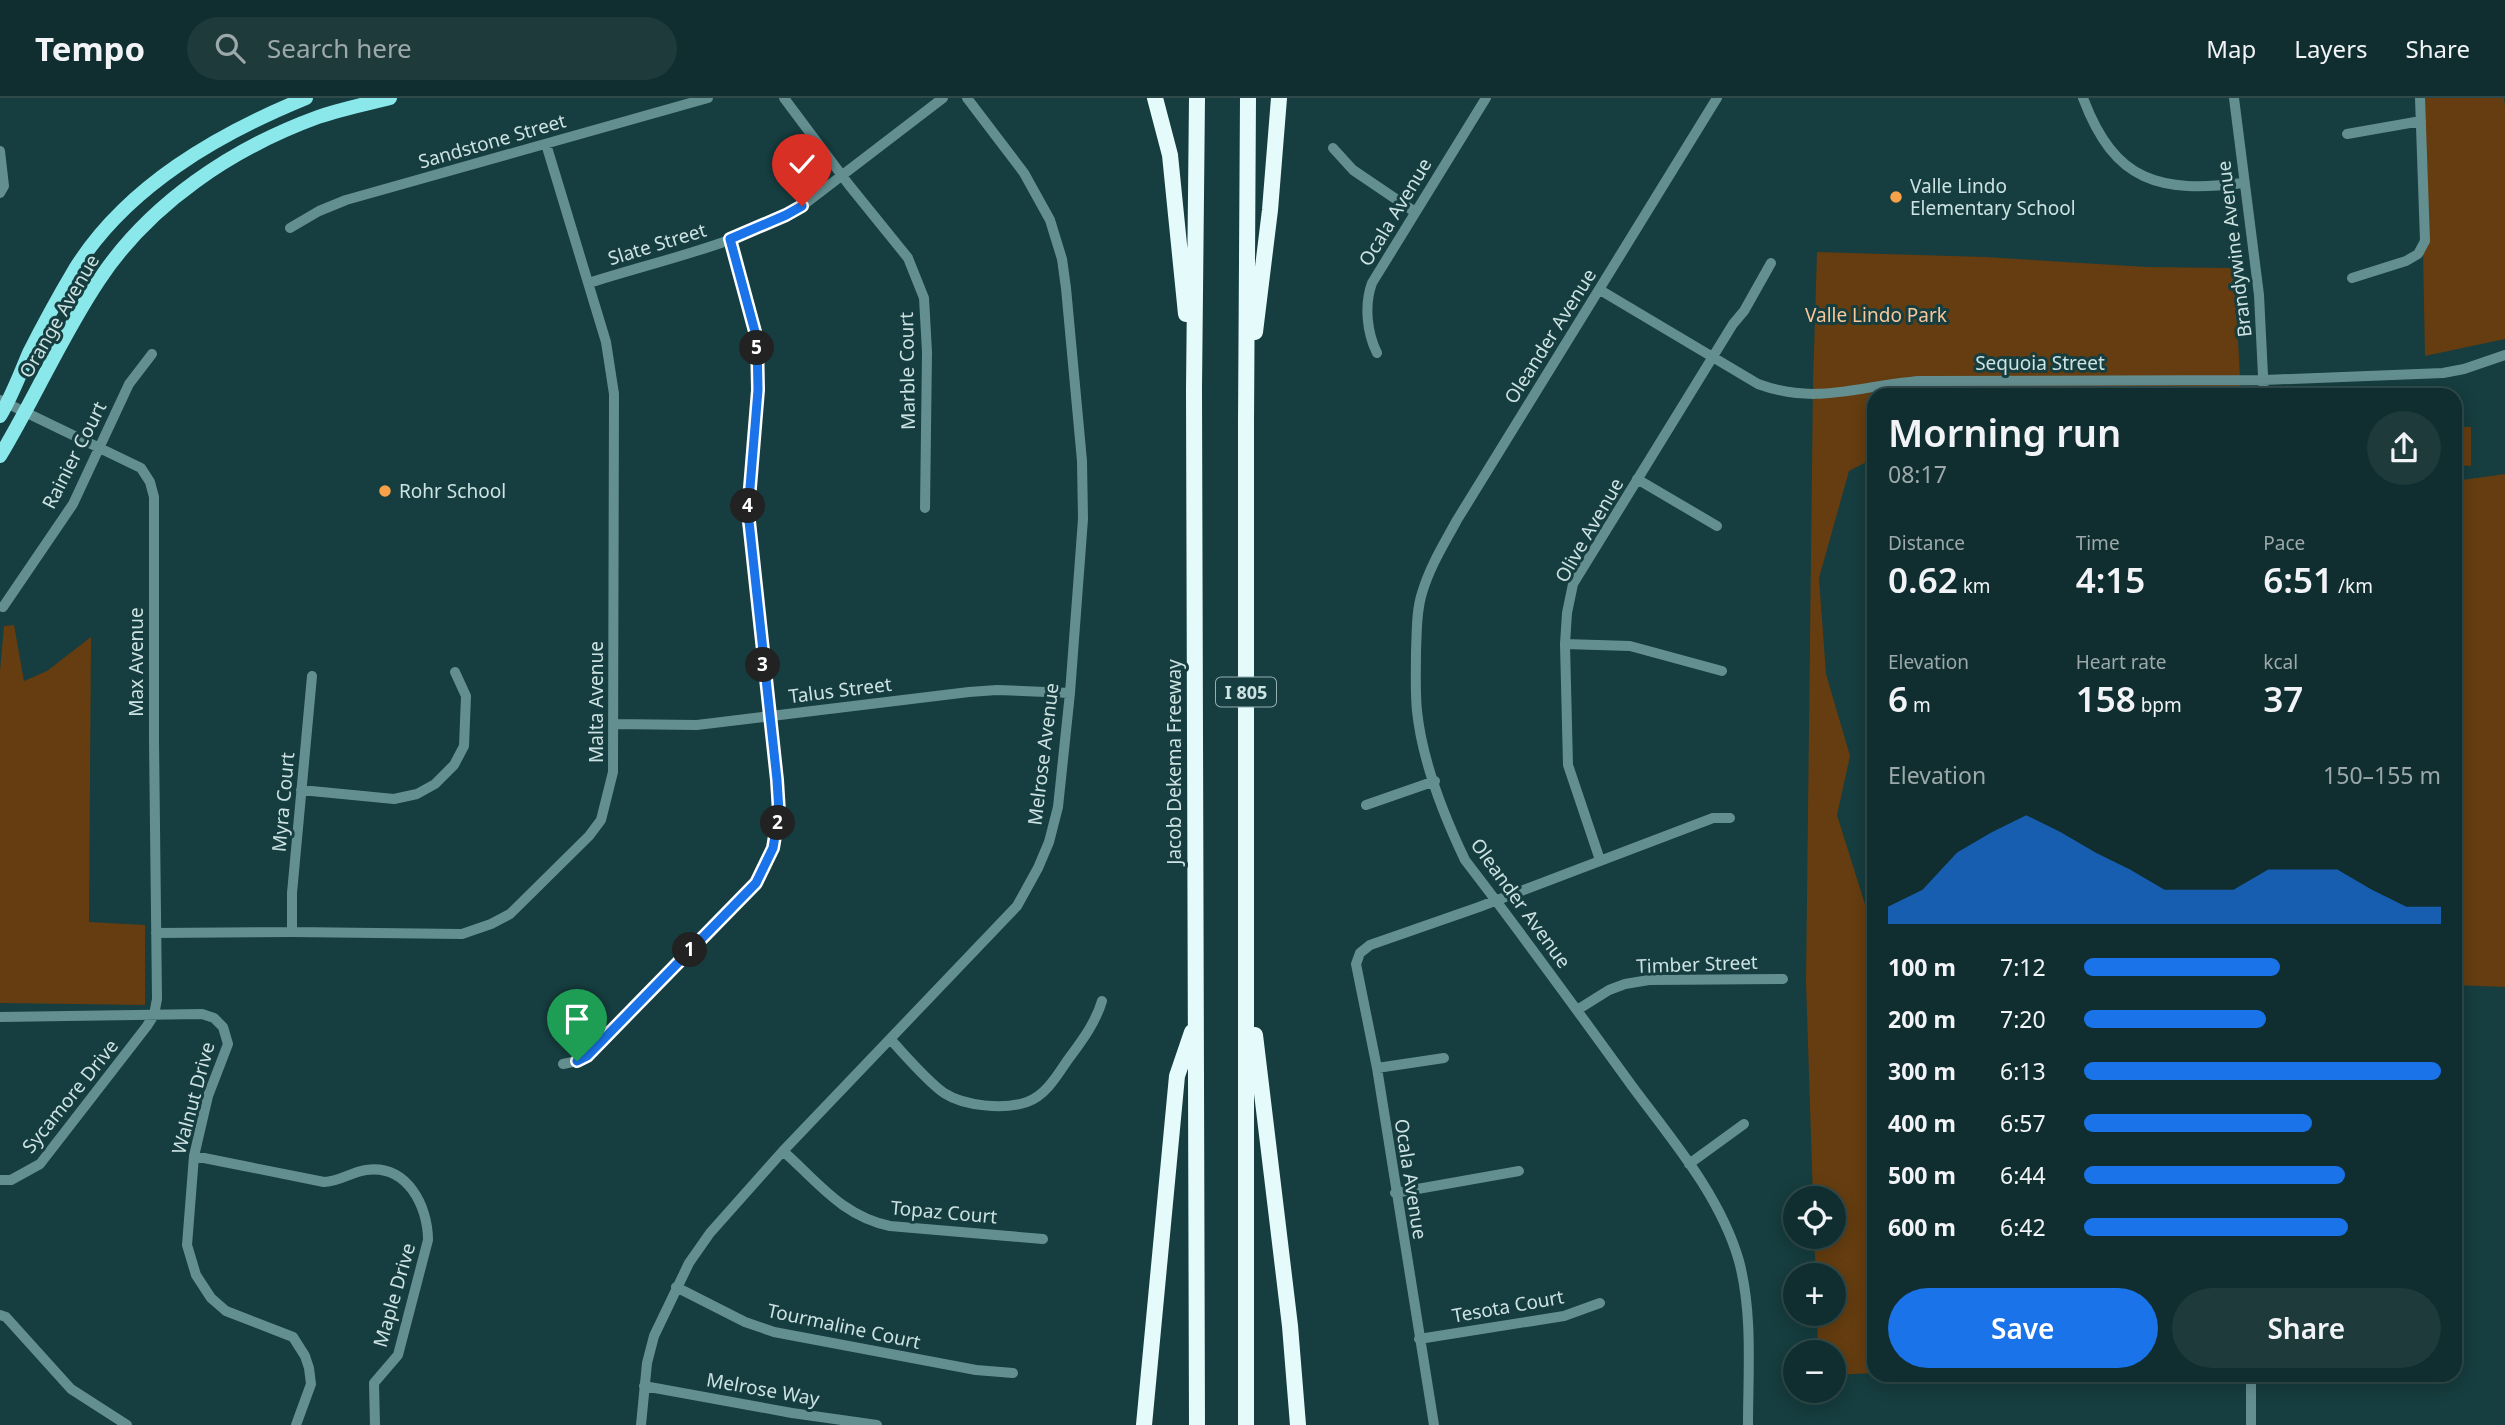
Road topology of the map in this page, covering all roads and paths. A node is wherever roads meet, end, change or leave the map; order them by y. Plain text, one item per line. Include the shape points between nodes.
1 (306, 98) edge
2 (390, 98) edge
3 (708, 98) edge
4 (784, 98) edge
5 (943, 98) edge
6 (967, 98) edge
7 (1155, 98) edge
8 (1197, 98) edge
9 (1248, 98) edge
10 (1279, 98) edge
11 (1486, 98) edge
12 (1717, 98) edge
13 (2083, 98) edge
14 (2234, 98) edge
15 (2420, 98) edge
16 (2421, 121) junction
17 (2347, 134) dead end
18 (546, 144) junction
19 (1334, 148) dead end
20 (0, 151) edge
21 (842, 176) junction
22 (2243, 183) junction
23 (0, 192) edge
24 (1415, 212) junction
25 (290, 228) dead end
26 (730, 239) junction
27 (1771, 263) dead end
28 (2352, 278) dead end
29 (589, 283) junction
30 (1600, 290) junction
31 (1377, 353) dead end
32 (152, 354) dead end
33 (2505, 355) edge
34 (1712, 358) junction
35 (2264, 380) junction
36 (2264, 388) edge
37 (1194, 389) junction
38 (3, 406) edge
39 (26, 412) junction
40 (1245, 421) junction
41 (100, 447) junction
42 (0, 456) edge
43 (1637, 479) junction
44 (925, 508) dead end
45 (1717, 526) dead end
46 (3, 607) dead end
47 (1564, 644) junction
48 (1722, 671) dead end
49 (455, 672) dead end
50 (312, 676) dead end
51 (1070, 693) junction
52 (769, 716) junction
53 (613, 724) junction
54 (1434, 782) junction
55 (301, 790) junction
56 (1366, 805) dead end
57 (1730, 818) dead end
58 (1600, 860) junction
59 (1496, 901) junction
60 (292, 932) junction
61 (156, 933) junction
62 (1247, 963) junction
63 (1783, 979) dead end
64 (1102, 1001) dead end
65 (1577, 1010) junction
66 (154, 1016) junction
67 (0, 1017) edge
68 (1196, 1019) junction
69 (891, 1040) junction
70 (1444, 1058) dead end
71 (563, 1064) dead end
72 (1377, 1068) junction
73 (1744, 1124) dead end
74 (783, 1151) junction
75 (194, 1156) junction
76 (1689, 1164) junction
77 (1519, 1171) dead end
78 (0, 1180) edge
79 (1395, 1193) junction
80 (1043, 1239) dead end
81 (676, 1287) junction
82 (1600, 1303) dead end
83 (0, 1315) edge
84 (1419, 1339) junction
85 (1013, 1373) dead end
86 (2251, 1382) edge
87 (644, 1385) junction
88 (791, 1419) edge
89 (863, 1424) edge
90 (127, 1425) edge
91 (296, 1425) edge
92 (375, 1425) edge
93 (641, 1425) edge
94 (877, 1425) edge
95 (1144, 1425) edge
96 (1197, 1425) edge
97 (1246, 1425) edge
98 (1298, 1425) edge
99 (1434, 1425) edge
100 (1748, 1425) edge
101 (2251, 1425) edge

1 - 38 main road, Orange Avenue via 211,143 121,212 77,267
2 - 39 main road, Orange Avenue via 319,116 223,162 190,185 131,240 100,278
3 - 18 street, Sandstone Street
4 - 21 street, Marble Court
5 - 21 street, Slate Street
6 - 51 street, Melrose Avenue via 1038,195 1062,259 1083,482
7 - 37 highway via 1170,155
8 - 37 highway, Jacob Dekema Freeway / I 805
9 - 40 highway, I 805
10 - 40 highway
11 - 24 street, Ocala Avenue
12 - 30 street, Oleander Avenue
13 - 22 street via 2092,122 2133,172 2186,188
14 - 22 street, Brandywine Avenue
15 - 16 street
16 - 17 street
16 - 28 street via 2425,241 2418,254 2406,261
18 - 25 street, Sandstone Street via 346,200
18 - 29 street, Malta Avenue
19 - 24 street via 1353,170
20 - 23 street via 4,186
21 - 26 street, Slate Street via 786,215
21 - 44 street, Marble Court via 908,258 923,298
22 - 35 street, Brandywine Avenue via 2259,295
24 - 31 street, Ocala Avenue via 1369,293 1369,336
26 - 29 street, Slate Street
26 - 52 street via 757,339 758,390 748,512
27 - 34 street, Olive Avenue
29 - 53 street, Malta Avenue via 606,342 614,394
30 - 34 street, Sequoia Street
30 - 54 street, Oleander Avenue via 1457,520 1421,595 1417,711
32 - 41 street, Rainier Court via 129,384
33 - 35 street, Sequoia Street via 2443,373
34 - 35 street, Sequoia Street via 1758,384 1809,395 1920,381
34 - 43 street, Olive Avenue
35 - 36 street, Brandywine Avenue
37 - 68 highway, Jacob Dekema Freeway / I 805
38 - 39 street, Max Avenue
39 - 41 street, Max Avenue
39 - 42 main road, Orange Avenue
40 - 62 highway, I 805
41 - 46 street, Rainier Court via 73,504
41 - 61 street, Max Avenue via 141,468 154,497
43 - 45 street
43 - 47 street, Olive Avenue via 1573,584
47 - 48 street via 1630,646
47 - 58 street, Olive Avenue via 1568,765
49 - 55 street via 466,696 464,746 454,765 435,784 394,799
50 - 55 street, Myra Court
51 - 52 street, Talus Street via 969,692
51 - 69 street, Melrose Avenue via 1058,807 1035,877 1017,906
52 - 53 street, Talus Street via 697,725
52 - 71 street via 779,812 773,848 756,883 587,1056
53 - 60 street, Malta Avenue via 613,772 601,820 545,882 502,919 462,934
54 - 56 street
54 - 59 street, Oleander Avenue via 1465,860
55 - 60 street, Myra Court
57 - 58 street via 1713,818
58 - 59 street
59 - 65 street, Oleander Avenue
59 - 72 street, Ocala Avenue via 1360,953 1356,964
60 - 61 street, Malta Avenue
61 - 66 street, Max Avenue
62 - 97 highway, I 805
62 - 98 highway
63 - 65 street, Timber Street via 1649,980 1609,990
64 - 69 street via 1098,1016 1048,1087 1027,1102 994,1106 957,1099 944,1093
65 - 76 street, Oleander Avenue
66 - 67 street, Walnut Drive
66 - 75 street, Walnut Drive via 208,1016 223,1027 228,1038
66 - 78 street, Sycamore Drive via 40,1164 11,1180
68 - 95 highway via 1177,1076
68 - 96 highway, Jacob Dekema Freeway / I 805
69 - 74 street, Melrose Avenue
70 - 72 street
72 - 79 street, Ocala Avenue
73 - 76 street
74 - 80 street, Topaz Court via 838,1204 871,1222
74 - 81 street, Melrose Avenue via 710,1233
75 - 91 street, Walnut Drive via 187,1245 192,1264 211,1298 226,1311 293,1337 309,1368 311,1384
75 - 92 street, Maple Drive via 324,1182 378,1170 403,1180 419,1198 428,1240 398,1355 374,1383
76 - 100 street, Oleander Avenue via 1732,1240 1745,1288
77 - 79 street
79 - 84 street, Ocala Avenue
81 - 85 street, Tourmaline Court via 774,1332
81 - 87 street, Melrose Avenue via 654,1336
82 - 84 street, Tesota Court via 1563,1316
83 - 90 street via 71,1389
84 - 99 street, Ocala Avenue
86 - 101 street
87 - 88 street, Melrose Way
87 - 93 street, Melrose Avenue
88 - 89 street, Melrose Way
89 - 94 street, Melrose Way

